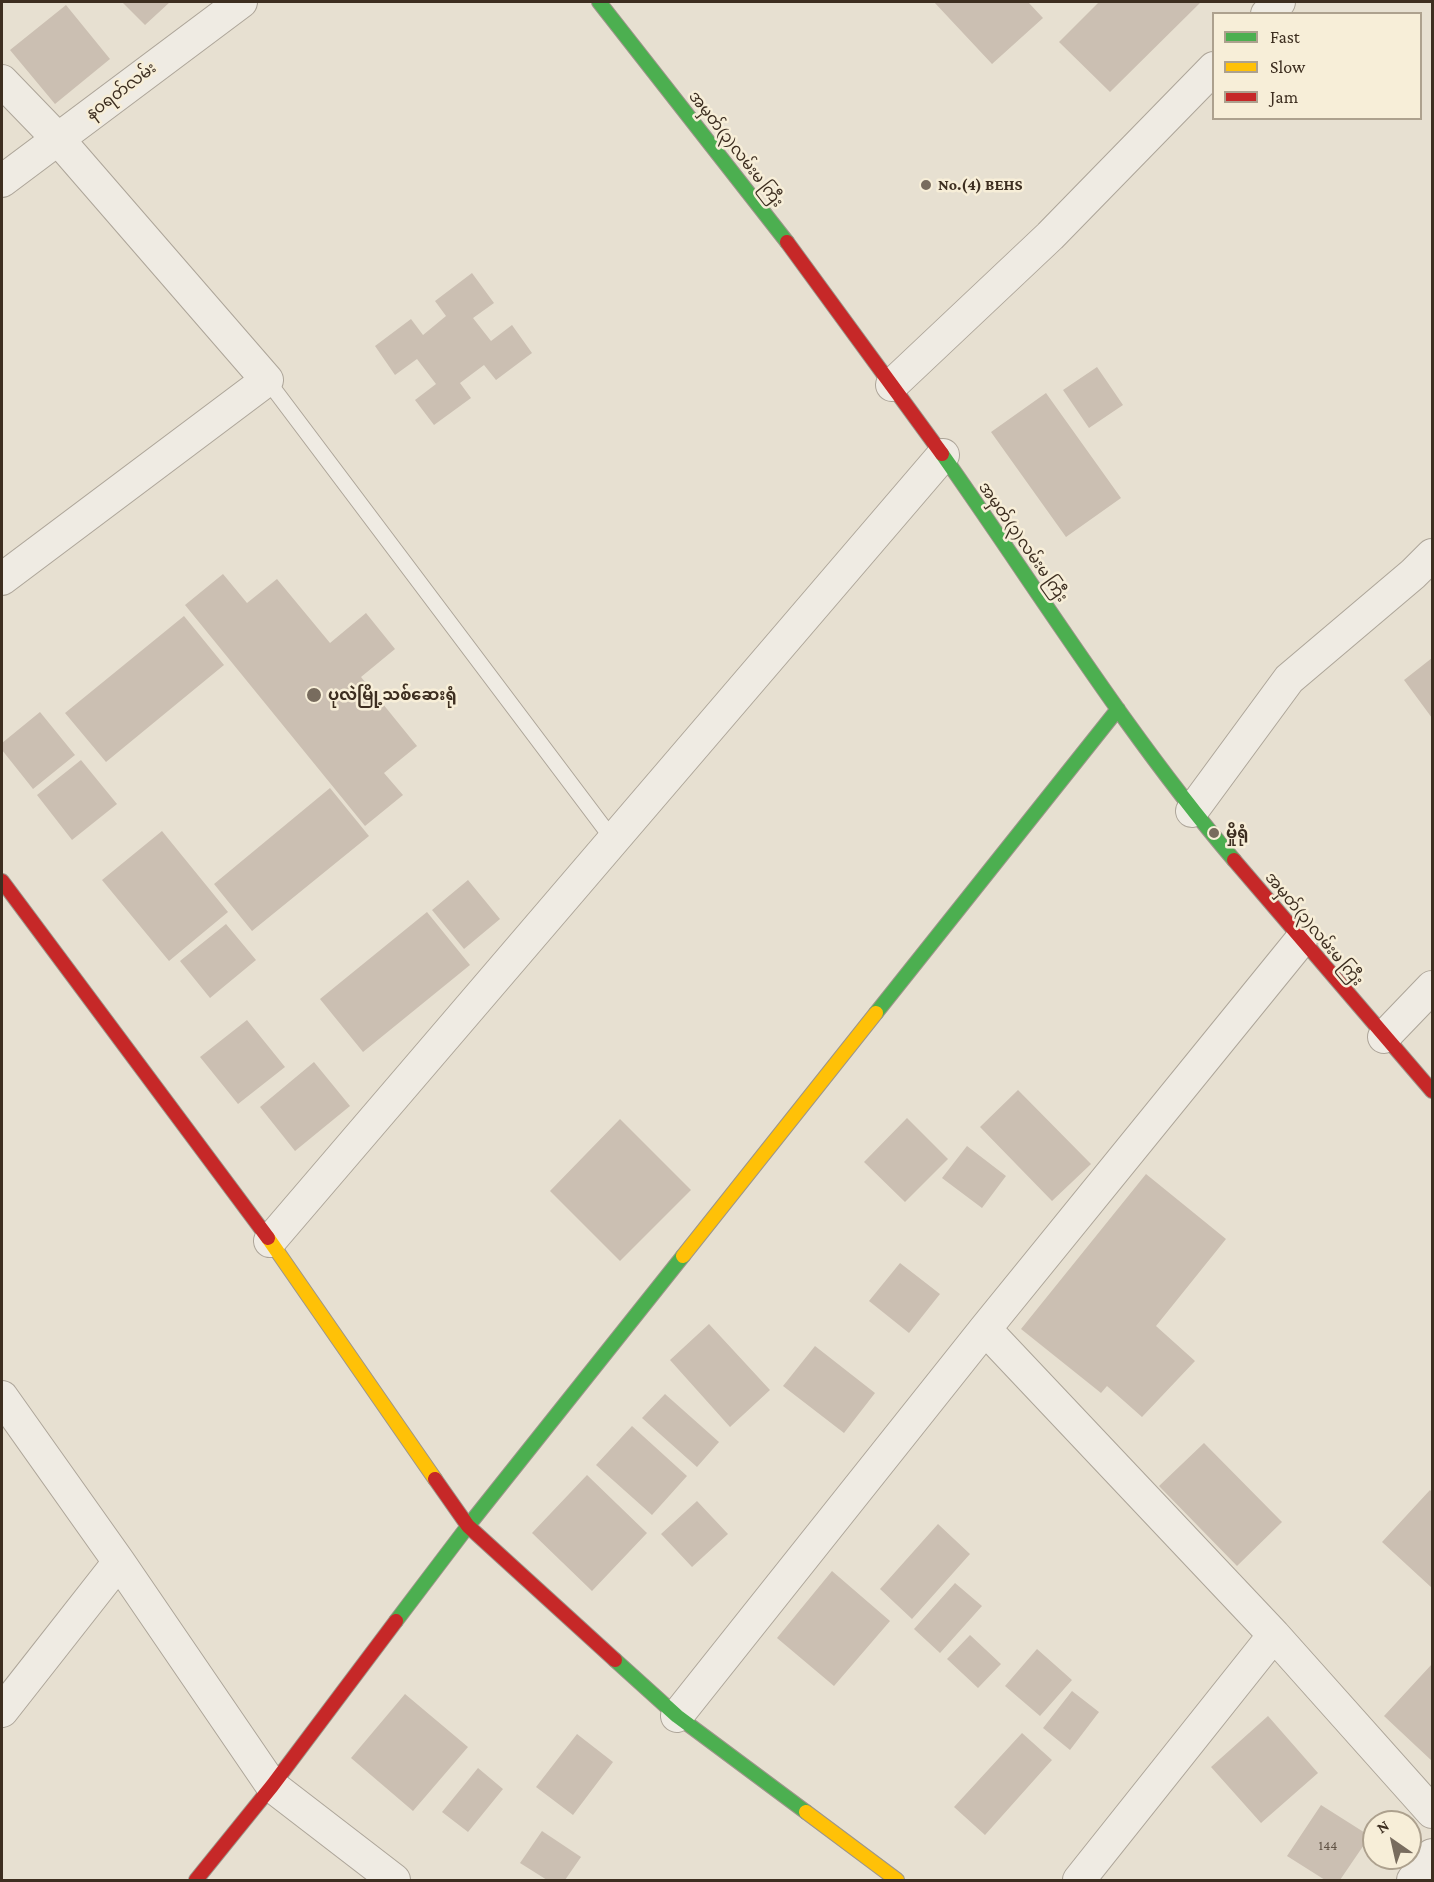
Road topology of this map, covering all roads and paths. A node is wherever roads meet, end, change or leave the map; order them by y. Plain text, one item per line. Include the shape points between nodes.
1 (241, 2) edge
2 (599, 2) edge
3 (1212, 70) edge
4 (2, 81) edge
5 (58, 139) junction
6 (2, 181) edge
7 (267, 380) junction
8 (892, 385) junction
9 (943, 454) junction
10 (1432, 555) edge
11 (2, 579) edge
12 (1118, 709) junction
13 (1192, 812) junction
14 (614, 840) junction
15 (2, 881) edge
16 (1301, 940) junction
17 (1432, 987) edge
18 (1384, 1037) junction
19 (1432, 1091) edge
20 (270, 1241) junction
21 (985, 1329) junction
22 (2, 1397) edge
23 (468, 1526) junction
24 (118, 1562) junction
25 (1274, 1635) junction
26 (2, 1710) edge
27 (677, 1716) junction
28 (272, 1786) junction
29 (1432, 1812) edge
30 (1432, 1855) edge
31 (196, 1881) edge
32 (394, 1881) edge
33 (897, 1881) edge
34 (1079, 1881) edge
35 (1413, 1881) edge

1 - 5 street, နဝရတ်လမ်း
2 - 8 street, အမှတ်(၃)လမ်းမ ကြီး via 764,211
3 - 8 street via 1050,236
4 - 5 street
5 - 6 street, နဝရတ်လမ်း
5 - 7 street
7 - 11 street
7 - 14 lane
8 - 9 street, အမှတ်(၃)လမ်းမ ကြီး
9 - 12 street, အမှတ်(၃)လမ်းမ ကြီး
9 - 14 street
10 - 13 street via 1289,679
12 - 13 street, အမှတ်(၃)လမ်းမ ကြီး
12 - 23 street
13 - 16 street, အမှတ်(၃)လမ်းမ ကြီး
14 - 20 street
15 - 20 street
16 - 18 street, အမှတ်(၃)လမ်းမ ကြီး
16 - 21 street
17 - 18 street
18 - 19 street, အမှတ်(၃)လမ်းမ ကြီး
20 - 23 street
21 - 25 street
21 - 27 street
22 - 24 street
23 - 27 street
23 - 28 street
24 - 26 street
24 - 28 street
25 - 29 street
25 - 34 street
27 - 33 street
28 - 31 street
28 - 32 street
30 - 35 street

